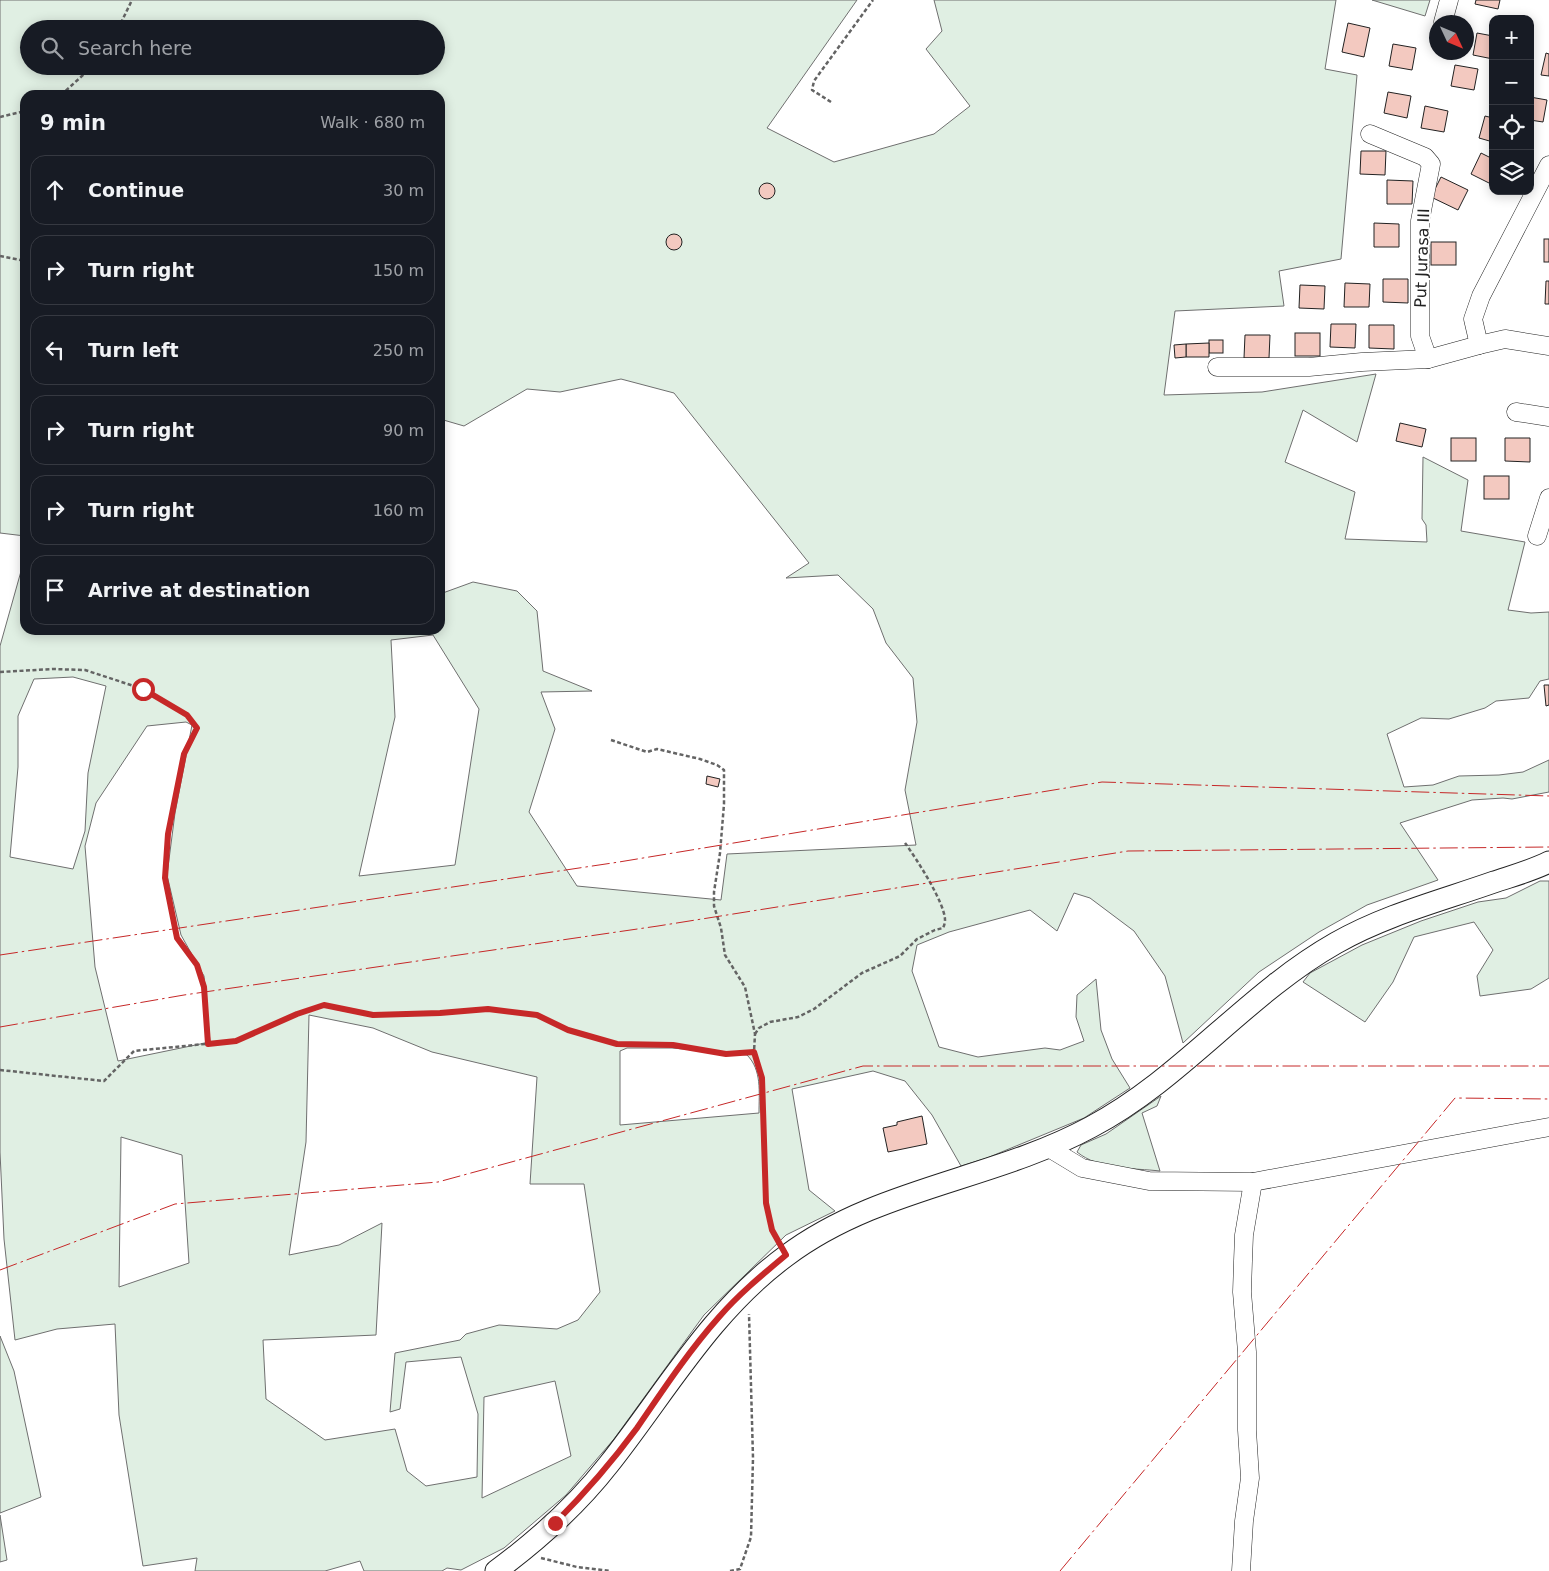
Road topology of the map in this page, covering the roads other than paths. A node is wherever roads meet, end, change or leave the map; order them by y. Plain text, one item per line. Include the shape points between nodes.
1 (1449, 0) edge
2 (1445, 15) edge
3 (1370, 134) dead end
4 (1549, 165) edge
5 (1479, 345) junction
6 (1549, 346) edge
7 (1428, 359) junction
8 (1217, 367) dead end
9 (1516, 412) dead end
10 (1549, 417) edge
11 (1549, 498) edge
12 (1537, 536) dead end
13 (1549, 862) edge
14 (1549, 1127) edge
15 (1049, 1148) junction
16 (1253, 1182) junction
17 (496, 1571) edge
18 (1240, 1571) edge

1 - 2 street
3 - 7 street, Put Jurasa III via 1425,157 1431,164 1420,221 1420,336
4 - 5 street via 1481,296 1473,319
5 - 6 street via 1505,338
5 - 7 street
7 - 8 street via 1309,368
9 - 10 street
11 - 12 street
13 - 15 main road via 1385,919 1335,944 1283,978 1136,1100
14 - 16 street
15 - 16 street via 1082,1168 1149,1181
15 - 17 main road via 871,1208 828,1228 786,1255 719,1317 582,1496 526,1549
16 - 18 street via 1243,1261 1250,1478

